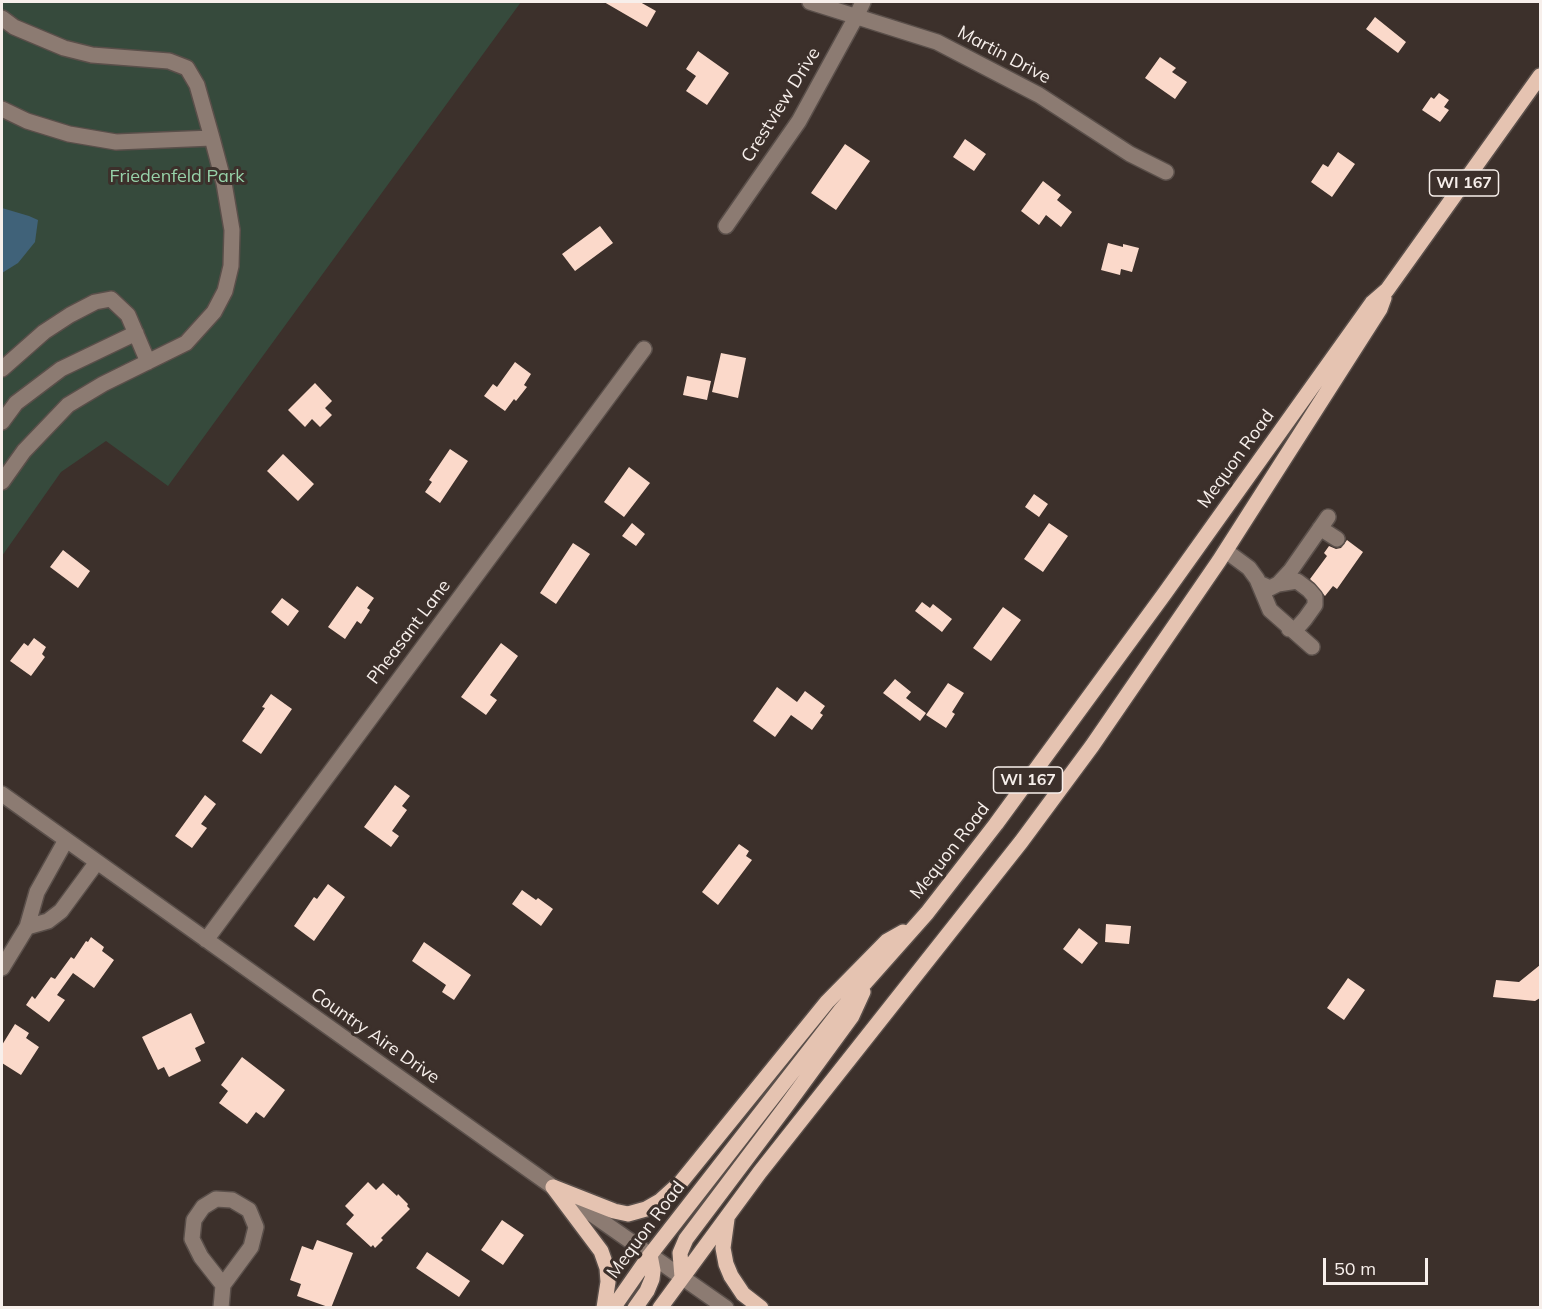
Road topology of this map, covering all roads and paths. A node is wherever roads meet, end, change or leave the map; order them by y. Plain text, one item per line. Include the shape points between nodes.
1 (810, 2) edge
2 (863, 2) edge
3 (856, 16) junction
4 (2, 18) edge
5 (1540, 76) edge
6 (2, 109) edge
7 (212, 138) junction
8 (1166, 172) dead end
9 (726, 226) dead end
10 (1387, 290) junction
11 (135, 333) junction
12 (644, 349) dead end
13 (148, 362) junction
14 (2, 369) edge
15 (2, 422) edge
16 (2, 482) edge
17 (1336, 538) dead end
18 (1226, 550) junction
19 (1259, 583) junction
20 (1278, 584) junction
21 (1289, 629) junction
22 (1312, 647) dead end
23 (2, 794) edge
24 (66, 840) junction
25 (97, 862) junction
26 (918, 922) junction
27 (27, 927) junction
28 (206, 940) junction
29 (2, 968) edge
30 (874, 971) junction
31 (553, 1187) junction
32 (728, 1215) junction
33 (650, 1255) junction
34 (682, 1277) junction
35 (223, 1285) junction
36 (221, 1308) edge
37 (604, 1308) edge
38 (613, 1308) edge
39 (635, 1308) edge
40 (660, 1308) edge
41 (726, 1308) edge
42 (761, 1308) edge

1 - 3 street, Martin Drive
2 - 3 street, Crestview Drive
3 - 8 street, Martin Drive via 938,42 1040,95 1130,154
3 - 9 street, Crestview Drive via 799,121
4 - 7 street via 64,48 92,55 169,61 187,68 197,85
5 - 10 main road, Mequon Road / WI 167
6 - 7 street via 69,134 116,142
7 - 13 street via 232,230 231,266 225,291 214,312 186,343
10 - 18 main road, Mequon Road / WI 167 via 1380,309
10 - 26 main road, Mequon Road / WI 167 via 1372,303 996,824
11 - 13 street
11 - 14 street via 128,315 111,299 95,302 44,332
11 - 15 street via 61,369 16,403
12 - 28 street, Pheasant Lane
13 - 16 street via 68,405 24,451
17 - 20 street via 1324,522
18 - 19 street via 1249,568
18 - 32 main road, Mequon Road / WI 167 via 1021,842
19 - 20 street via 1270,588
19 - 21 street via 1270,610
20 - 21 street via 1297,581 1315,597 1315,605 1305,619 1297,628
21 - 22 street
23 - 24 street, Country Aire Drive
24 - 25 street, Country Aire Drive
24 - 27 street via 37,892
25 - 27 street via 61,911 48,921
25 - 28 street, Country Aire Drive
26 - 30 main road, Mequon Road / WI 167
26 - 31 main road via 887,941 827,1002 681,1182 660,1200 628,1214
27 - 29 street
28 - 31 street, Country Aire Drive
30 - 33 main road, Mequon Road / WI 167
30 - 34 main road via 852,1016 686,1239 680,1253
31 - 33 street, Country Aire Drive
31 - 37 main road via 601,1251 608,1282
32 - 34 main road, Mequon Road / WI 167
32 - 42 main road via 723,1248 726,1264 743,1294
33 - 34 street, Country Aire Drive
33 - 38 main road, Mequon Road / WI 167
33 - 39 main road via 650,1284
34 - 40 main road, Mequon Road / WI 167
34 - 41 street, Country Aire Drive
35 - 35 street via 251,1247 256,1227 249,1210 232,1200 216,1199 203,1207 194,1220 192,1239
35 - 36 street

